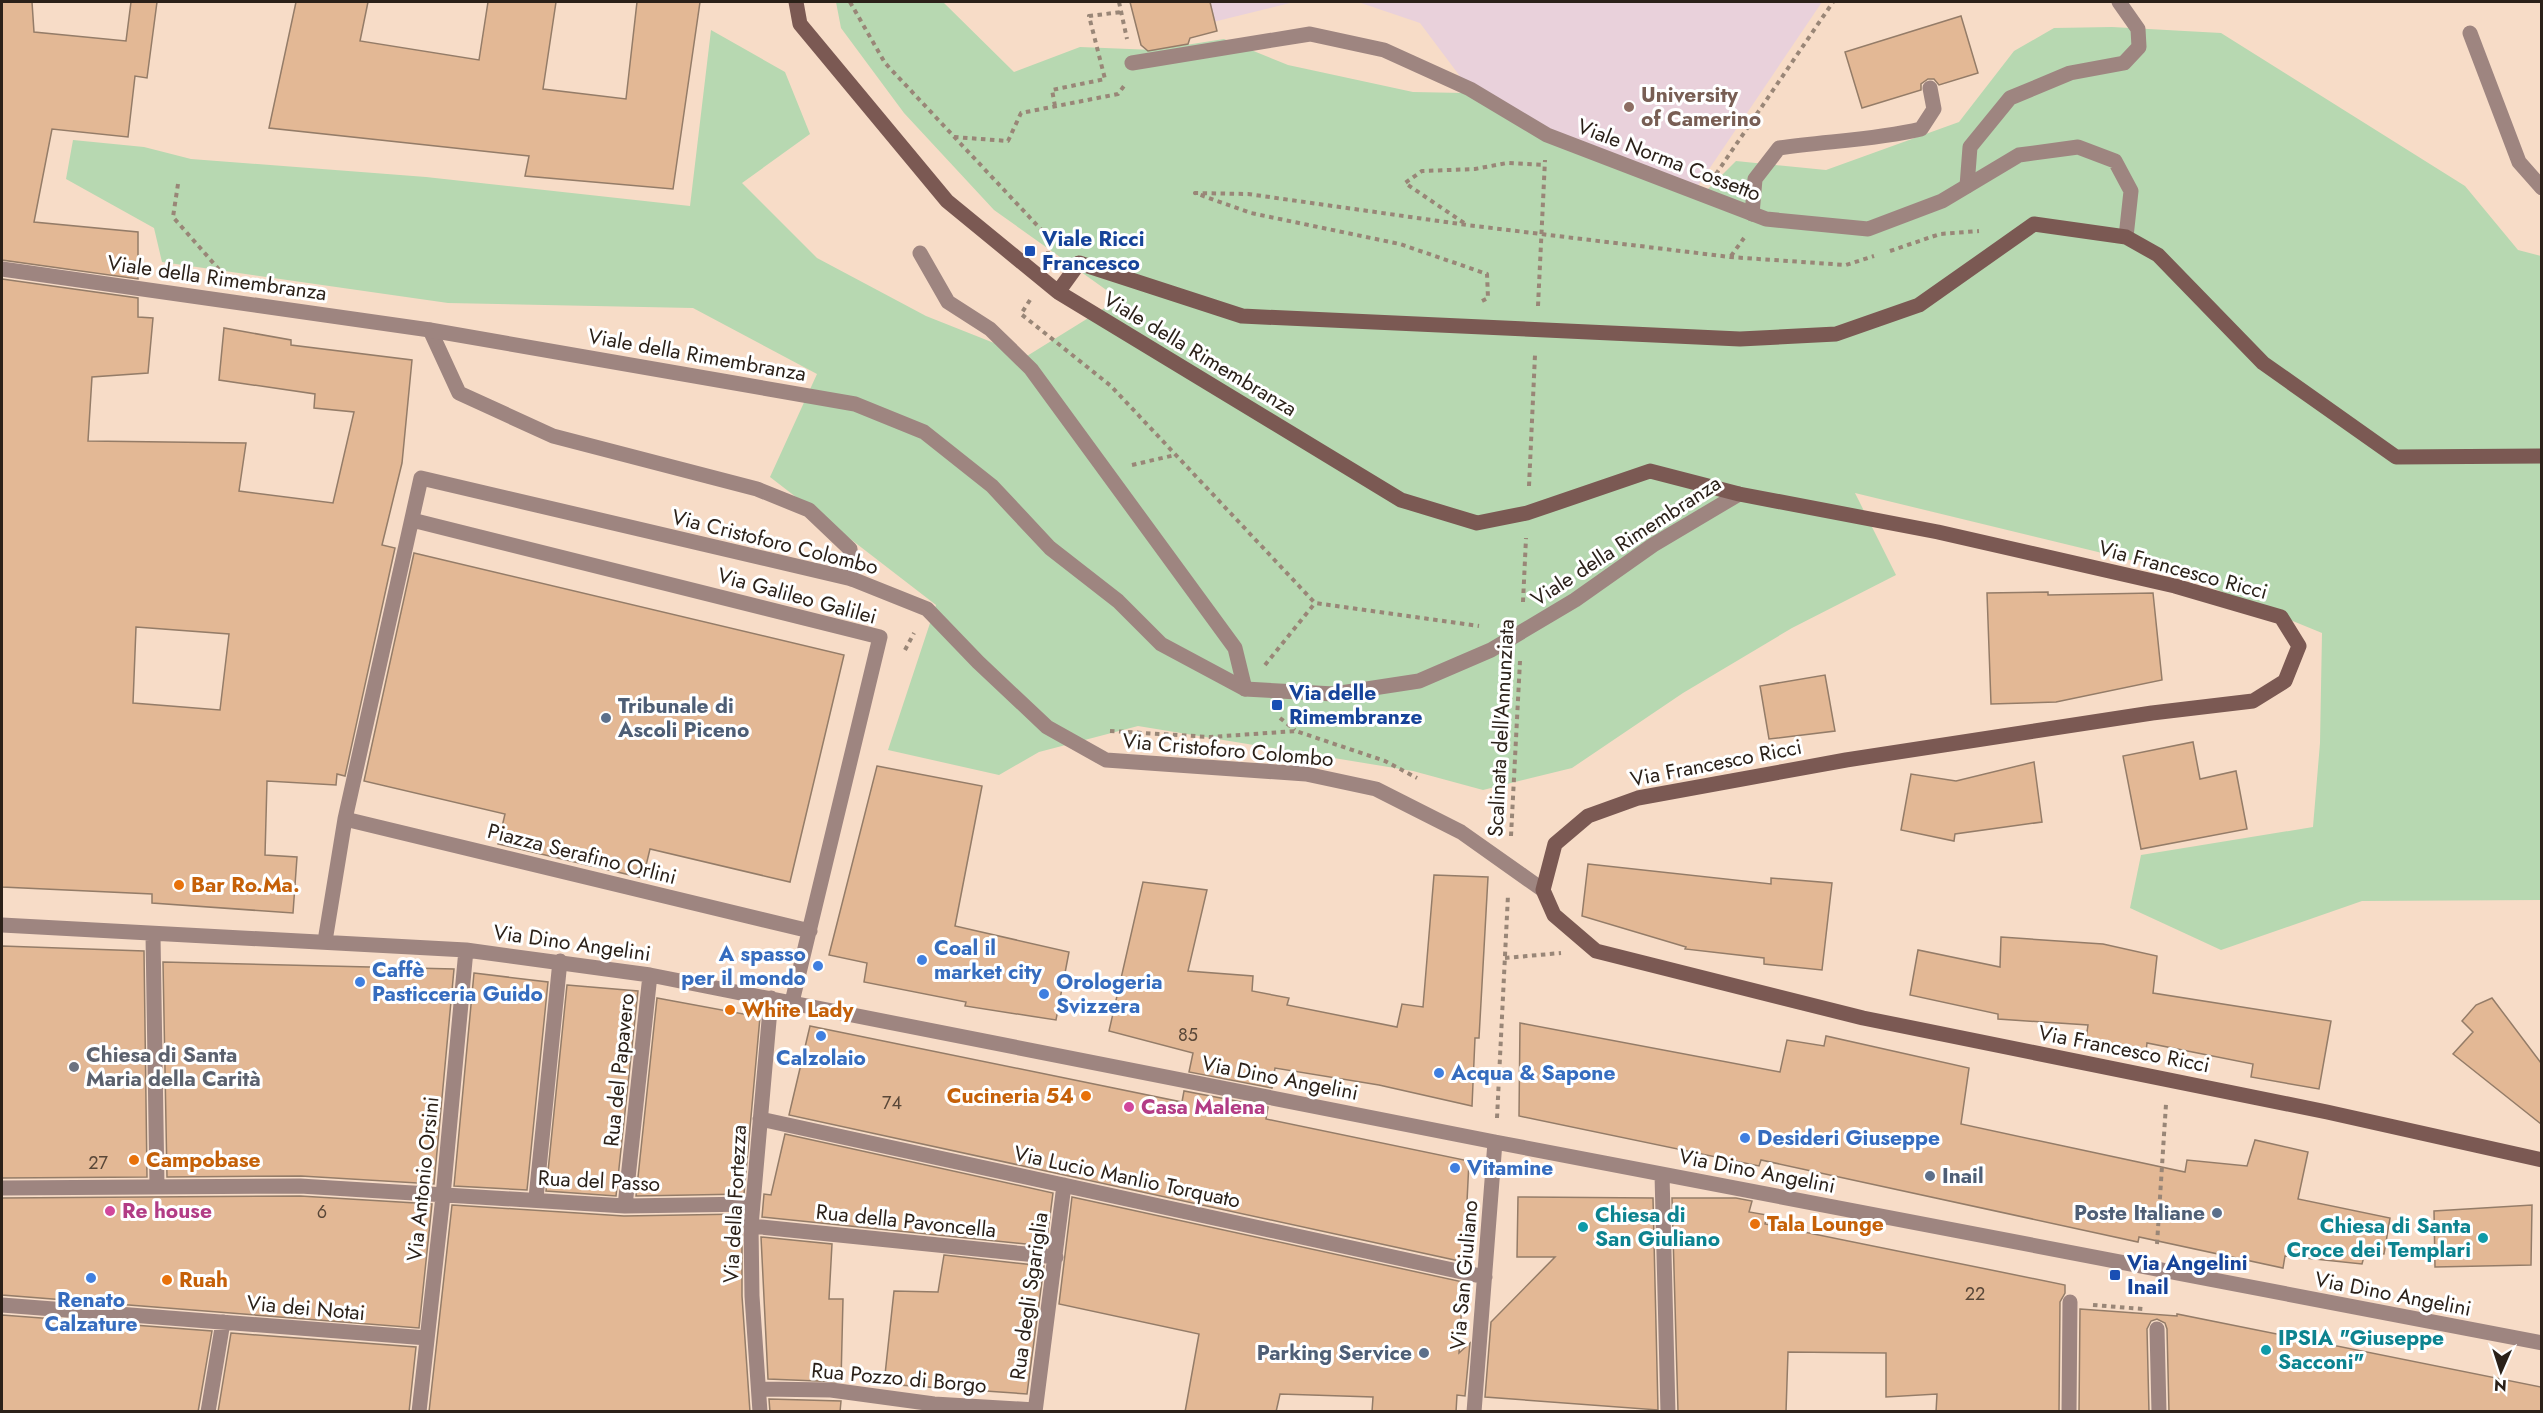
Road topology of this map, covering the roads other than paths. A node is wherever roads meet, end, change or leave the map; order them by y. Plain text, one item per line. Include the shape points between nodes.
1 (796, 2) edge
2 (2119, 2) edge
3 (2470, 33) dead end
4 (1132, 63) road end
5 (1930, 87) dead end
6 (1967, 186) junction
7 (2541, 188) edge
8 (1752, 214) junction
9 (2126, 237) junction
10 (920, 253) dead end
11 (2, 269) edge
12 (1058, 292) junction
13 (430, 330) junction
14 (2541, 456) edge
15 (1739, 494) junction
16 (412, 520) junction
17 (852, 579) junction
18 (1245, 689) junction
19 (345, 819) junction
20 (1543, 890) junction
21 (2, 925) edge
22 (810, 931) junction
23 (153, 935) junction
24 (325, 941) junction
25 (466, 950) junction
26 (560, 961) junction
27 (650, 975) junction
28 (771, 998) junction
29 (792, 1002) junction
30 (760, 1119) junction
31 (1496, 1143) junction
32 (2541, 1160) edge
33 (1662, 1174) junction
34 (1064, 1185) junction
35 (157, 1186) junction
36 (2, 1188) edge
37 (443, 1196) junction
38 (536, 1198) junction
39 (752, 1204) junction
40 (625, 1206) junction
41 (751, 1226) junction
42 (1056, 1257) junction
43 (1485, 1277) junction
44 (2070, 1302) road end
45 (2, 1305) edge
46 (223, 1322) junction
47 (2157, 1329) road end
48 (427, 1338) junction
49 (2541, 1343) edge
50 (759, 1389) junction
51 (1035, 1411) edge
52 (208, 1412) edge
53 (419, 1412) edge
54 (760, 1412) edge
55 (1474, 1412) edge
56 (1668, 1412) edge
57 (2069, 1412) edge
58 (2159, 1412) edge

1 - 12 street via 800,24 946,201
2 - 6 street via 2138,29 2139,47 2124,63 2070,73 2010,98 1970,147
3 - 7 street via 2519,162
4 - 8 street, Viale Norma Cossetto via 1310,34 1384,50 1470,89 1546,135
5 - 8 street via 1934,109 1922,129 1885,138 1779,148 1755,179
6 - 8 street, Viale Norma Cossetto via 1942,201 1868,229 1766,219
6 - 9 street, Viale Norma Cossetto via 2019,155 2078,147 2115,161 2131,191
9 - 12 street, Viale della Rimembranza via 2034,224 1919,305 1836,334 1740,339 1242,316 1080,263
9 - 14 street via 2158,255 2263,363 2396,457
10 - 18 street via 948,302 990,329 1031,369 1235,648
11 - 13 street, Viale della Rimembranza
12 - 15 street, Viale della Rimembranza via 1401,500 1477,523 1527,513 1650,471
13 - 17 street via 459,393 553,436 757,489 809,510 850,549
13 - 18 street, Viale della Rimembranza via 855,404 924,432 992,486 1050,548 1118,601 1161,644
15 - 18 street, Viale della Rimembranza via 1491,650 1419,681 1334,694
15 - 20 street, Via Francesco Ricci via 1938,532 2175,586 2281,617 2299,646 2285,681 2253,701 1846,760 1638,798 1588,816 1555,844
16 - 17 street, Via Cristoforo Colombo via 421,478
16 - 19 street
16 - 22 street, Via Galileo Galilei via 880,637
17 - 20 street, Via Cristoforo Colombo via 927,609 1047,727 1106,760 1306,774 1376,789 1461,832
19 - 22 street, Piazza Serafino Orlini
19 - 24 street
20 - 32 street, Via Francesco Ricci via 1554,915 1596,951 1863,1018
21 - 23 street, Via Dino Angelini
22 - 29 street, Via Galileo Galilei
23 - 24 street, Via Dino Angelini
23 - 35 street
24 - 25 street, Via Dino Angelini
25 - 26 street, Via Dino Angelini
25 - 37 street, Via Antonio Orsini
26 - 27 street, Via Dino Angelini
26 - 38 street
27 - 28 street, Via Dino Angelini
27 - 40 street, Rua del Papavero
28 - 29 street, Via Dino Angelini
28 - 30 street, Via della Fortezza
29 - 31 street, Via Dino Angelini
30 - 34 street, Via Lucio Manlio Torquato
30 - 39 street, Via della Fortezza
31 - 33 street, Via Dino Angelini
31 - 43 street, Via San Giuliano
33 - 49 street, Via Dino Angelini
33 - 56 street
34 - 42 street, Rua degli Sgariglia
34 - 43 street, Via Lucio Manlio Torquato
35 - 36 street, Rua del Passo
35 - 37 street, Rua del Passo via 300,1186
37 - 38 street, Rua del Passo
37 - 48 street, Via Antonio Orsini
38 - 40 street, Rua del Passo
39 - 40 street, Rua del Passo
39 - 41 street, Via della Fortezza
41 - 42 street, Rua della Pavoncella
41 - 50 street, Via della Fortezza
42 - 51 street, Rua degli Sgariglia
43 - 55 street, Via San Giuliano
44 - 57 street
45 - 46 street, Via dei Notai
46 - 48 street, Via dei Notai
46 - 52 street
47 - 58 street
48 - 53 street, Via Antonio Orsini
50 - 51 street, Rua Pozzo di Borgo via 831,1390 934,1404
50 - 54 street, Via della Fortezza

